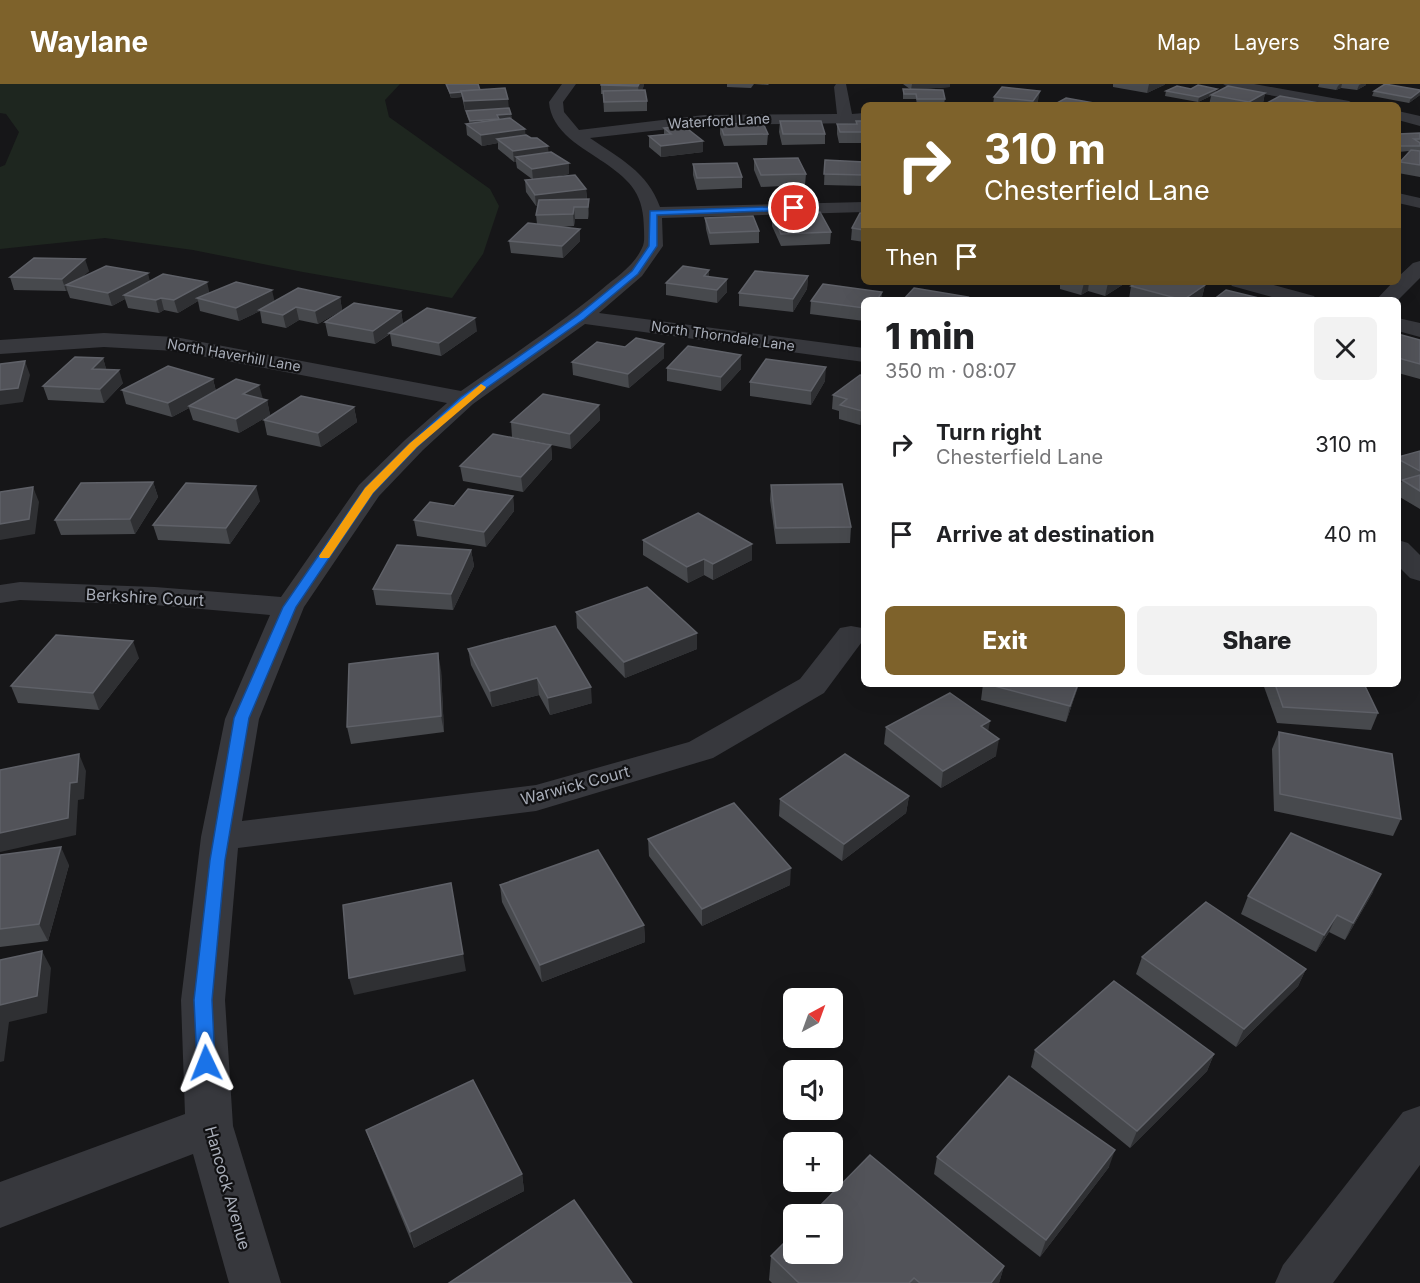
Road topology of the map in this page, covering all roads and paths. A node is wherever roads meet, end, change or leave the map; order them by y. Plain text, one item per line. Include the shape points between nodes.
1 (569, 84) edge
2 (1230, 84) edge
3 (841, 87) dead end
4 (1332, 102) edge
5 (1401, 116) edge
6 (845, 118) junction
7 (861, 118) edge
8 (1420, 121) edge
9 (575, 135) junction
10 (1401, 199) edge
11 (1420, 203) edge
12 (861, 207) edge
13 (653, 213) junction
14 (1420, 267) edge
15 (1250, 285) edge
16 (1296, 297) edge
17 (1389, 297) edge
18 (581, 317) junction
19 (1401, 325) edge
20 (1420, 330) edge
21 (0, 347) edge
22 (861, 355) edge
23 (465, 399) junction
24 (1401, 552) edge
25 (1420, 572) edge
26 (0, 594) edge
27 (289, 607) junction
28 (851, 635) dead end
29 (220, 837) junction
30 (209, 1126) junction
31 (1420, 1127) edge
32 (0, 1205) edge
33 (255, 1283) edge
34 (1301, 1283) edge

1 - 9 street, Hancock Avenue via 556,102 557,112
2 - 4 street
3 - 6 street
5 - 8 street
6 - 7 street, Waterford Lane
6 - 9 street, Waterford Lane via 705,120
9 - 13 street, Hancock Avenue via 628,172 645,190
10 - 11 street
12 - 13 street
13 - 18 street, Hancock Avenue via 653,246 635,272
14 - 17 street
15 - 16 street
18 - 22 street, North Thorndale Lane
18 - 23 street, Hancock Avenue
19 - 20 street
21 - 23 street, North Haverhill Lane via 105,340 175,344
23 - 27 street, Hancock Avenue via 369,490
24 - 25 street
26 - 27 street, Berkshire Court via 20,591 155,596
27 - 29 street, Hancock Avenue via 242,718
28 - 29 street, Warwick Court via 812,687 702,750 536,798
29 - 30 street, Hancock Avenue via 203,1000
30 - 32 street
30 - 33 street, Hancock Avenue
31 - 34 street

